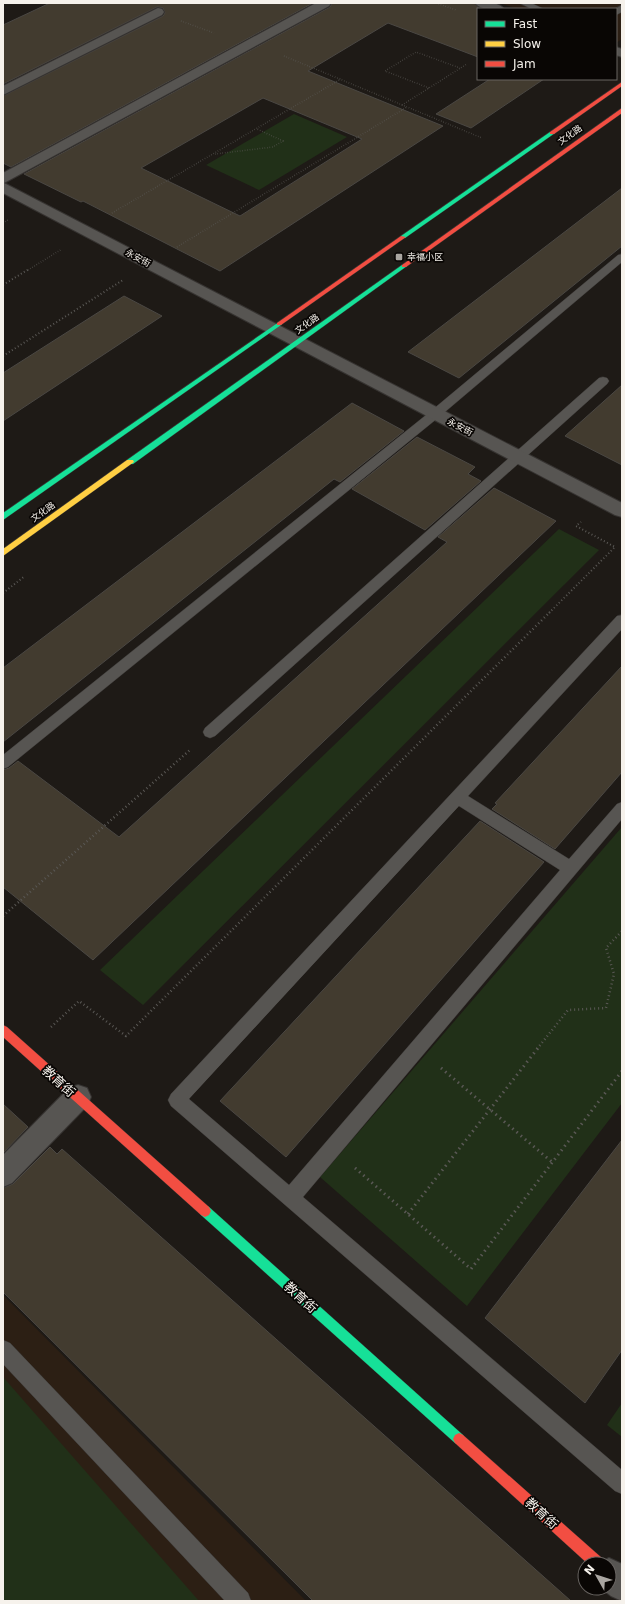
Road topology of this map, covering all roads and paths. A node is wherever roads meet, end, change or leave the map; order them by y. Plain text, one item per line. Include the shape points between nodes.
1 (325, 3) edge
2 (481, 3) edge
3 (523, 3) edge
4 (495, 8) edge
5 (537, 8) edge
6 (158, 12) joint
7 (249, 44) junction
8 (467, 64) dead end
9 (460, 68) junction
10 (341, 80) junction
11 (622, 84) edge
12 (429, 88) junction
13 (3, 91) edge
14 (402, 105) junction
15 (407, 107) junction
16 (622, 110) edge
17 (256, 129) junction
18 (482, 138) dead end
19 (213, 154) junction
20 (3, 179) edge
21 (3, 187) edge
22 (140, 197) dead end
23 (90, 233) junction
24 (195, 236) dead end
25 (622, 257) edge
26 (149, 264) junction
27 (3, 285) edge
28 (273, 329) junction
29 (298, 342) junction
30 (3, 356) edge
31 (603, 381) dead end
32 (435, 414) junction
33 (519, 458) junction
34 (622, 511) edge
35 (3, 517) edge
36 (576, 526) dead end
37 (3, 553) edge
38 (622, 620) edge
39 (210, 732) joint
40 (3, 763) edge
41 (458, 797) junction
42 (622, 808) edge
43 (571, 869) junction
44 (3, 916) edge
45 (622, 931) edge
46 (3, 1030) edge
47 (26, 1051) junction
48 (439, 1066) dead end
49 (622, 1071) edge
50 (78, 1097) junction
51 (490, 1110) junction
52 (552, 1162) junction
53 (354, 1167) dead end
54 (3, 1174) edge
55 (291, 1197) junction
56 (408, 1214) junction
57 (3, 1350) edge
58 (622, 1484) edge
59 (589, 1556) edge
60 (240, 1601) edge

1 - 7 street
2 - 4 street
3 - 5 lane
6 - 7 path
6 - 13 street
7 - 10 path
7 - 20 street
8 - 9 path
9 - 12 path
9 - 12 path via 416,52 385,71
10 - 14 path
10 - 17 path
11 - 28 main road, 文化路
12 - 14 path
14 - 15 path
15 - 18 path
15 - 24 path
16 - 29 main road, 文化路
17 - 19 path
17 - 19 path via 283,141 273,147
19 - 22 path
21 - 23 street, 永安街
23 - 26 street, 永安街
23 - 27 path
25 - 32 lane
26 - 28 street, 永安街
26 - 30 path
28 - 29 street, 永安街
28 - 35 main road, 文化路
29 - 32 street, 永安街
29 - 37 main road, 文化路
31 - 33 lane
32 - 33 street, 永安街
32 - 40 lane
33 - 34 street, 永安街
33 - 39 lane
36 - 47 path via 615,547 126,1036 79,1001
38 - 41 lane
39 - 44 path
41 - 43 lane
41 - 55 lane via 177,1100
42 - 43 lane
43 - 55 lane
45 - 51 path via 606,948 614,974 606,1008 568,1010
46 - 47 main road, 教育街
47 - 50 main road, 教育街
48 - 51 path
49 - 52 path
50 - 54 street
50 - 59 main road, 教育街
51 - 52 path
51 - 56 path
52 - 56 path via 471,1269
53 - 56 path
55 - 58 lane
57 - 60 lane

